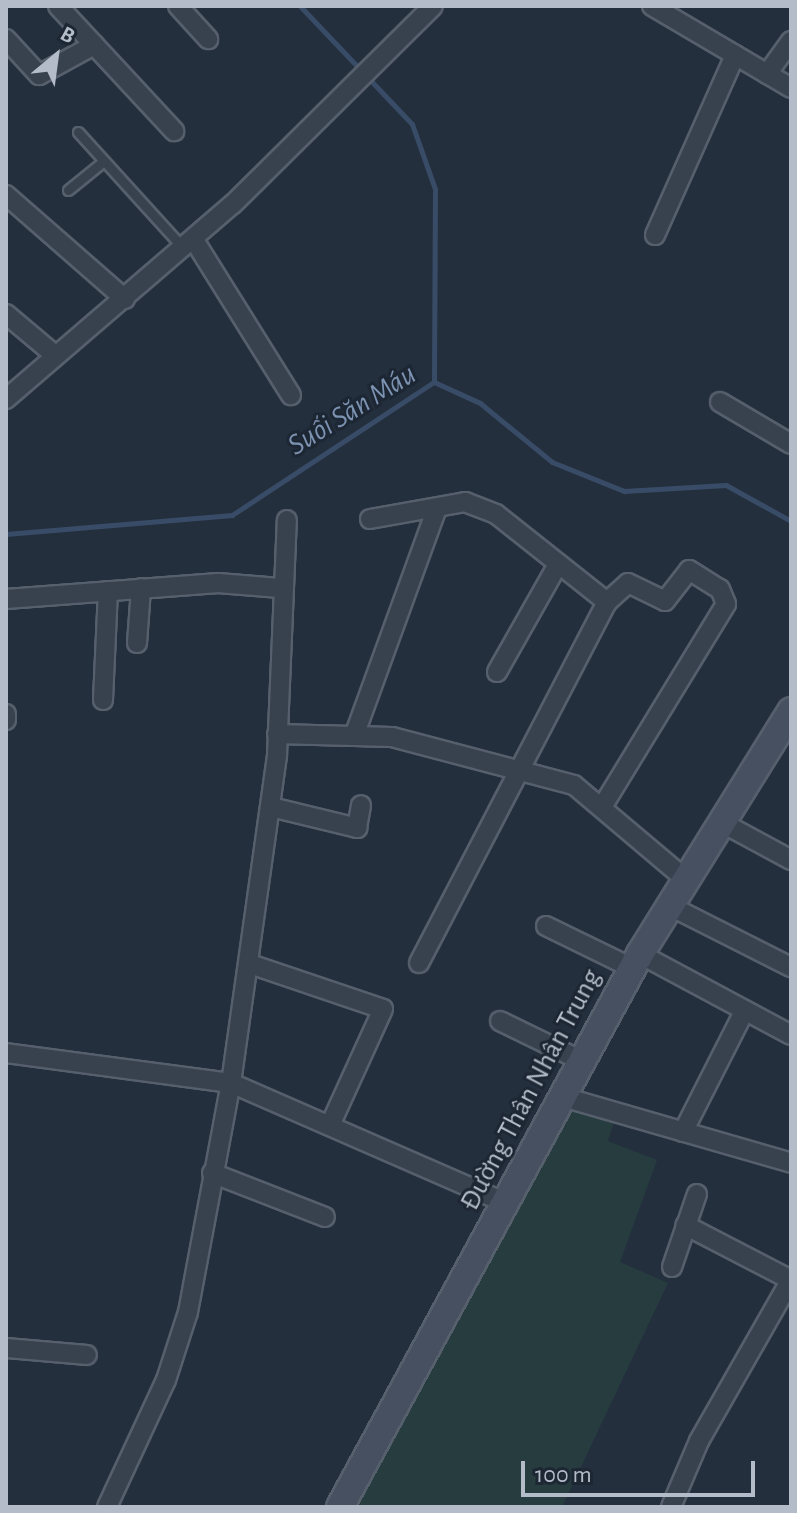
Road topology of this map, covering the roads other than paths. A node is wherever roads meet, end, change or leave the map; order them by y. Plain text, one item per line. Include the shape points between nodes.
1 (178, 6) edge
2 (433, 6) edge
3 (652, 6) edge
4 (70, 10) edge
5 (6, 39) edge
6 (208, 39) dead end
7 (791, 41) edge
8 (94, 45) junction
9 (735, 55) junction
10 (767, 74) junction
11 (791, 88) edge
12 (174, 131) dead end
13 (78, 132) dead end
14 (104, 161) junction
15 (68, 190) dead end
16 (6, 195) edge
17 (655, 235) dead end
18 (189, 245) junction
19 (125, 299) junction
20 (6, 314) edge
21 (56, 356) junction
22 (291, 395) dead end
23 (6, 399) edge
24 (720, 402) dead end
25 (791, 444) edge
26 (437, 508) junction
27 (370, 519) dead end
28 (287, 520) dead end
29 (558, 564) junction
30 (141, 588) junction
31 (280, 588) junction
32 (108, 591) junction
33 (6, 599) edge
34 (607, 602) junction
35 (137, 643) dead end
36 (497, 672) dead end
37 (103, 700) dead end
38 (791, 711) edge
39 (6, 714) edge
40 (6, 720) edge
41 (277, 734) junction
42 (354, 736) junction
43 (514, 772) junction
44 (361, 805) dead end
45 (271, 807) junction
46 (602, 807) junction
47 (719, 821) junction
48 (791, 860) edge
49 (684, 878) junction
50 (668, 905) junction
51 (546, 926) dead end
52 (636, 961) junction
53 (419, 963) dead end
54 (250, 964) junction
55 (791, 967) edge
56 (744, 1012) junction
57 (500, 1021) dead end
58 (791, 1035) edge
59 (6, 1053) edge
60 (582, 1061) junction
61 (231, 1083) junction
62 (563, 1097) junction
63 (331, 1123) junction
64 (683, 1132) junction
65 (789, 1159) edge
66 (212, 1173) junction
67 (697, 1194) dead end
68 (506, 1203) junction
69 (325, 1217) dead end
70 (685, 1225) junction
71 (672, 1267) dead end
72 (6, 1348) edge
73 (87, 1355) dead end
74 (107, 1507) edge
75 (340, 1507) edge
76 (671, 1507) edge

1 - 6 street
2 - 18 street
3 - 9 street
4 - 8 street
5 - 8 street via 39,75
7 - 10 street
8 - 12 street
9 - 10 street
9 - 17 street
10 - 11 street
13 - 14 lane
14 - 15 lane
14 - 18 lane
16 - 19 street
18 - 19 street
18 - 22 street
19 - 21 street
20 - 21 street
21 - 23 street
24 - 25 street
26 - 27 street
26 - 29 street via 452,500 496,514
26 - 42 street
28 - 31 street
29 - 34 street
29 - 36 street
30 - 31 street
30 - 32 street
30 - 35 street
31 - 41 street
32 - 33 street
32 - 37 street
34 - 43 street
34 - 46 street via 628,583 665,601 685,569 720,589 726,604
38 - 47 street, Đường Thân Nhân Trung
39 - 40 street
41 - 42 street
41 - 45 street
42 - 43 street via 392,737
43 - 46 street via 574,785
43 - 53 street
44 - 45 street via 357,828
45 - 54 street
46 - 49 street
47 - 48 street
47 - 49 street, Đường Thân Nhân Trung
49 - 50 street, Đường Thân Nhân Trung
50 - 52 street, Đường Thân Nhân Trung
50 - 55 street
51 - 52 street
52 - 56 street
52 - 60 street, Đường Thân Nhân Trung
54 - 61 street
54 - 63 street via 383,1009
56 - 58 street
56 - 64 street
57 - 60 street
59 - 61 street
60 - 62 street, Đường Thân Nhân Trung
61 - 63 street
61 - 66 street
62 - 64 street
62 - 68 street, Đường Thân Nhân Trung
63 - 68 street
64 - 65 street
66 - 69 street
66 - 74 street via 188,1312 166,1380
67 - 70 street
68 - 75 street, Đường Thân Nhân Trung
70 - 71 street
70 - 76 street via 791,1280 699,1441
72 - 73 street

